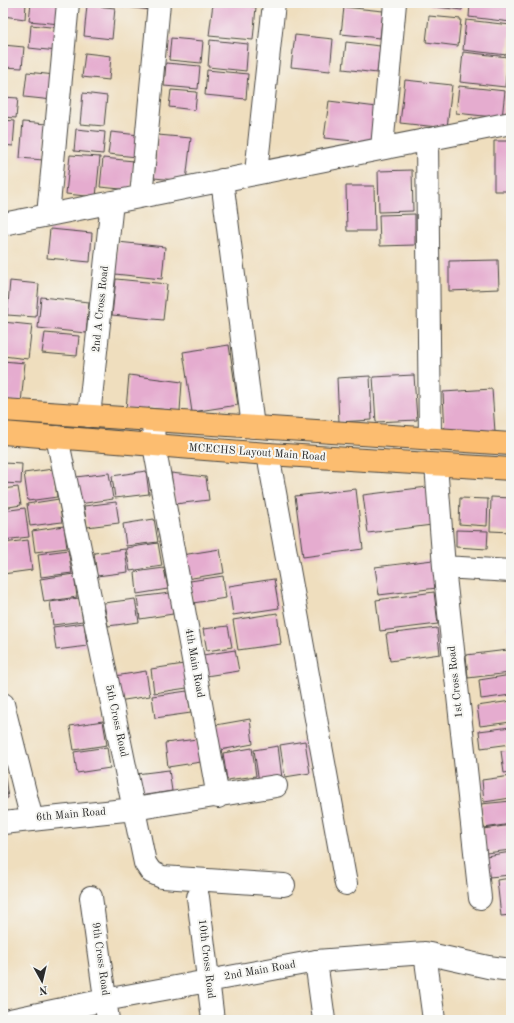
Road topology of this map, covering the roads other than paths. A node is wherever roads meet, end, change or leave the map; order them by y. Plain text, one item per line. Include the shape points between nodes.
1 (68, 3) edge
2 (160, 3) edge
3 (274, 3) edge
4 (395, 3) edge
5 (511, 123) edge
6 (427, 139) junction
7 (382, 148) junction
8 (256, 173) junction
9 (222, 180) junction
10 (140, 196) junction
11 (112, 202) junction
12 (48, 215) junction
13 (3, 224) edge
14 (3, 410) edge
15 (89, 416) junction
16 (153, 421) junction
17 (254, 427) junction
18 (3, 433) edge
19 (57, 437) junction
20 (430, 439) junction
21 (511, 444) edge
22 (154, 445) junction
23 (268, 454) junction
24 (436, 465) junction
25 (511, 469) edge
26 (444, 567) junction
27 (511, 571) edge
28 (3, 704) edge
29 (11, 761) edge
30 (276, 786) dead end
31 (218, 797) junction
32 (134, 809) junction
33 (32, 820) junction
34 (3, 823) edge
35 (346, 884) dead end
36 (284, 885) dead end
37 (198, 897) dead end
38 (91, 898) dead end
39 (480, 898) dead end
40 (425, 953) junction
41 (316, 961) junction
42 (468, 963) junction
43 (511, 970) edge
44 (208, 980) junction
45 (429, 980) junction
46 (107, 1010) edge
47 (10, 1020) edge
48 (213, 1020) edge
49 (324, 1020) edge
50 (434, 1020) edge

1 - 12 street
2 - 10 street
3 - 8 street
4 - 7 street
5 - 6 street
6 - 7 street
6 - 20 street
7 - 8 street
8 - 9 street
9 - 10 street
9 - 17 street
10 - 11 street
11 - 12 street
11 - 15 street, 2nd A Cross Road
12 - 13 street
14 - 15 main road
15 - 16 main road
16 - 17 main road
16 - 22 street, 4th Main Road
17 - 20 main road
18 - 19 main road, MCECHS Layout Main Road
19 - 22 main road, MCECHS Layout Main Road
19 - 32 street, 5th Cross Road
20 - 21 main road
22 - 23 main road, MCECHS Layout Main Road
22 - 31 street, 4th Main Road
23 - 24 main road, MCECHS Layout Main Road
23 - 35 street
24 - 25 main road, MCECHS Layout Main Road
24 - 26 street, 1st Cross Road
26 - 27 street
26 - 39 street, 1st Cross Road
28 - 29 street, 6th Main Road
29 - 33 street, 6th Main Road
30 - 31 street
31 - 32 street
32 - 33 street, 6th Main Road
32 - 36 street, 5th Cross Road via 145,863 151,872 162,877
33 - 34 street
37 - 44 street, 10th Cross Road
38 - 46 street, 9th Cross Road
40 - 41 street, 2nd Main Road
40 - 42 street, 2nd Main Road
40 - 45 street
41 - 44 street, 2nd Main Road
41 - 49 street
42 - 43 street, 2nd Main Road
42 - 45 street
44 - 46 street, 2nd Main Road
44 - 48 street, 10th Cross Road
45 - 50 street
46 - 47 street, 2nd Main Road

